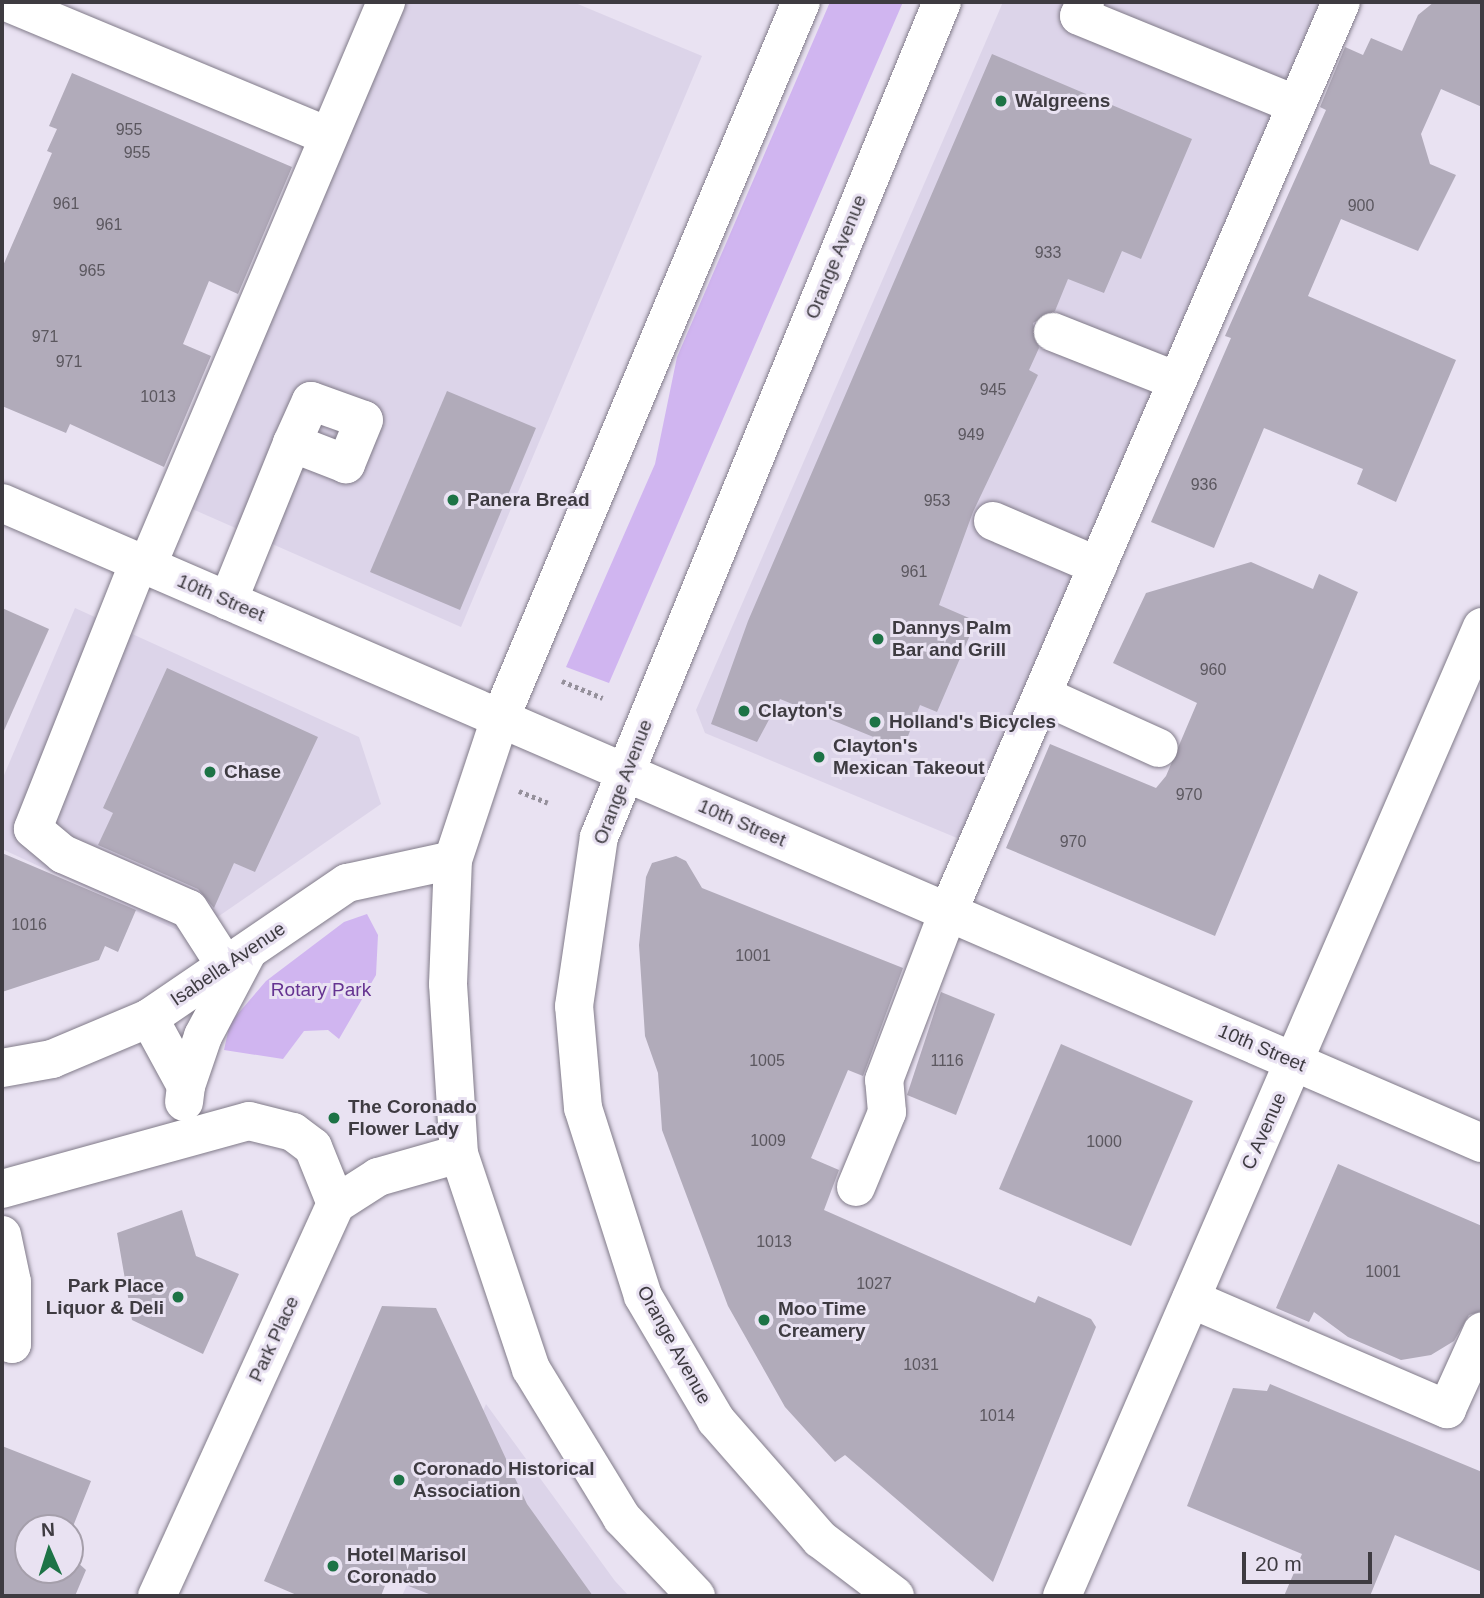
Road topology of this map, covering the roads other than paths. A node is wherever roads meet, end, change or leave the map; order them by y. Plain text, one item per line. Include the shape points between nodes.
1 (6, 2) edge
2 (386, 2) edge
3 (801, 2) edge
4 (942, 2) edge
5 (1085, 2) edge
6 (1341, 2) edge
7 (1297, 105) junction
8 (328, 136) junction
9 (1053, 332) dead end
10 (1177, 381) junction
11 (292, 443) dead end
12 (2, 503) edge
13 (993, 521) dead end
14 (143, 564) junction
15 (1098, 566) junction
16 (228, 601) junction
17 (1482, 627) edge
18 (1042, 695) junction
19 (500, 719) junction
20 (1159, 748) dead end
21 (624, 772) junction
22 (453, 860) junction
23 (948, 912) junction
24 (235, 958) junction
25 (149, 1018) junction
26 (1294, 1062) junction
27 (2, 1068) edge
28 (186, 1086) junction
29 (179, 1135) junction
30 (1482, 1143) edge
31 (459, 1154) junction
32 (856, 1187) dead end
33 (2, 1189) edge
34 (336, 1204) junction
35 (2, 1235) edge
36 (1191, 1299) junction
37 (1482, 1332) edge
38 (2, 1340) edge
39 (157, 1596) edge
40 (696, 1596) edge
41 (895, 1596) edge
42 (1062, 1596) edge

1 - 8 main road
2 - 8 main road
3 - 19 main road
4 - 21 main road, Orange Avenue
5 - 7 main road via 1079,16
6 - 7 main road
7 - 10 main road
8 - 14 main road
9 - 10 main road
10 - 15 main road
11 - 16 main road
12 - 14 main road, 10th Street
13 - 15 main road
14 - 16 main road, 10th Street
14 - 24 main road via 33,829 63,853 189,909
15 - 18 main road
16 - 19 main road, 10th Street
17 - 26 main road, C Avenue
18 - 20 main road
18 - 23 main road
19 - 21 main road, 10th Street
19 - 22 main road
21 - 23 main road, 10th Street
21 - 41 main road, Orange Avenue via 599,837 573,1006 583,1108 643,1296 716,1420 820,1539
22 - 24 main road, Isabella Avenue via 347,883
22 - 31 main road via 448,984
23 - 26 main road, 10th Street
23 - 32 main road via 884,1080 887,1112
24 - 25 main road, Isabella Avenue
24 - 28 main road
25 - 27 main road, Isabella Avenue via 52,1059
25 - 28 main road
26 - 30 main road, 10th Street
26 - 36 main road, C Avenue
28 - 29 main road
29 - 33 main road
29 - 34 main road via 249,1121 293,1132 313,1147
31 - 34 main road via 378,1177
31 - 40 main road via 531,1368 622,1518
34 - 39 main road, Park Place
35 - 38 main road via 12,1282 12,1345
36 - 37 main road via 1447,1409
36 - 42 main road, C Avenue

